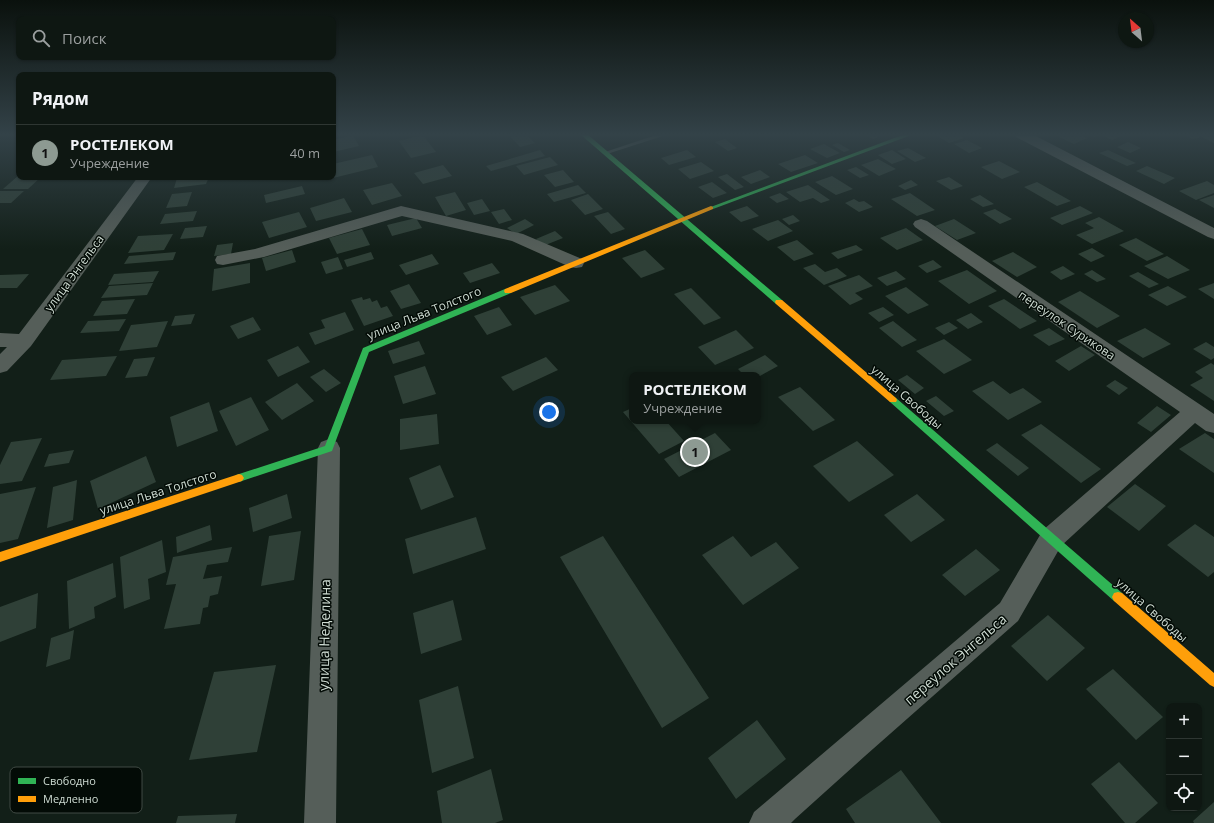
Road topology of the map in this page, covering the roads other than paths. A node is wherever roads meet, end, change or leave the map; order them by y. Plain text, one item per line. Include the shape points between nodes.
1 (628, 172) edge
2 (807, 172) edge
3 (1095, 172) edge
4 (143, 180) edge
5 (683, 218) junction
6 (921, 224) dead end
7 (1214, 234) edge
8 (223, 260) dead end
9 (576, 263) junction
10 (0, 340) edge
11 (24, 341) junction
12 (0, 366) edge
13 (1204, 418) edge
14 (329, 448) junction
15 (1052, 538) junction
16 (0, 557) edge
17 (1214, 681) edge
18 (320, 823) edge
19 (764, 823) edge

1 - 5 street, улица Свободы
2 - 5 street, улица Льва Толстого
3 - 7 street
4 - 11 street, улица Энгельса
5 - 9 street, улица Льва Толстого
5 - 15 street, улица Свободы
6 - 13 street, переулок Сурикова
8 - 9 street via 258,253 401,211 517,237
9 - 14 street, улица Льва Толстого via 366,350
10 - 11 street
11 - 12 street, улица Энгельса
13 - 15 street, переулок Энгельса
14 - 16 street, улица Льва Толстого
14 - 18 street, улица Неделина
15 - 17 street, улица Свободы
15 - 19 street, переулок Энгельса via 1009,612

